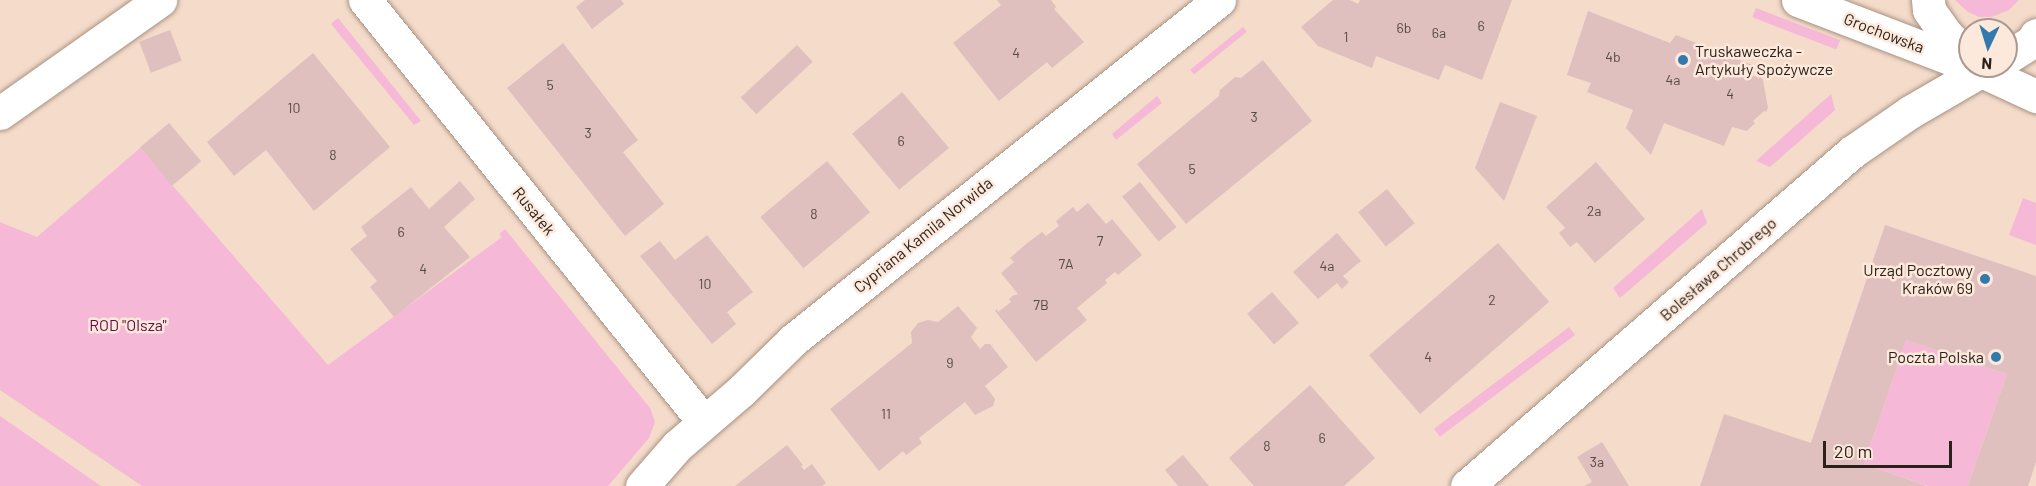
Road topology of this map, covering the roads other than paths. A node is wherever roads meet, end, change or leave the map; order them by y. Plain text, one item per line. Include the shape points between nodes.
1 (160, 0) edge
2 (365, 0) edge
3 (1219, 0) edge
4 (1798, 0) edge
5 (1928, 0) edge
6 (2036, 35) edge
7 (1958, 44) edge
8 (2018, 48) edge
9 (1958, 56) edge
10 (1960, 78) edge
11 (2005, 78) edge
12 (2036, 96) edge
13 (0, 113) edge
14 (704, 421) junction
15 (642, 486) edge
16 (1467, 486) edge

1 - 13 street
2 - 14 street, Rusałek
3 - 14 street, Cypriana Kamila Norwida via 793,340
4 - 9 street, Grochowska
5 - 7 street via 1929,10
6 - 8 street, Bolesława Chrobrego via 2032,42
10 - 16 street, Bolesława Chrobrego via 1852,152
11 - 12 street, Grochowska
14 - 15 street, Cypriana Kamila Norwida

